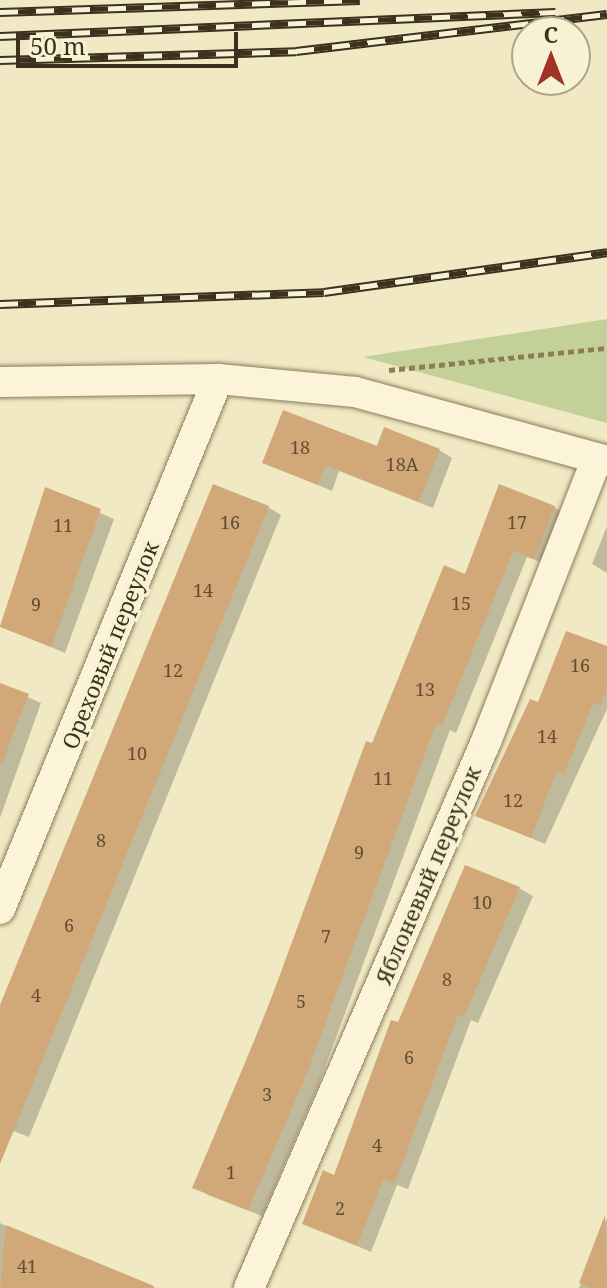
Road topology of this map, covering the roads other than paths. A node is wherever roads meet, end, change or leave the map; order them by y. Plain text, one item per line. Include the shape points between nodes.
1 (218, 379) junction
2 (0, 382) edge
3 (602, 460) edge
4 (0, 909) edge
5 (249, 1288) edge

1 - 2 street
1 - 3 street via 355,392
1 - 4 street, Ореховый переулок
3 - 5 street, Яблоневый переулок

